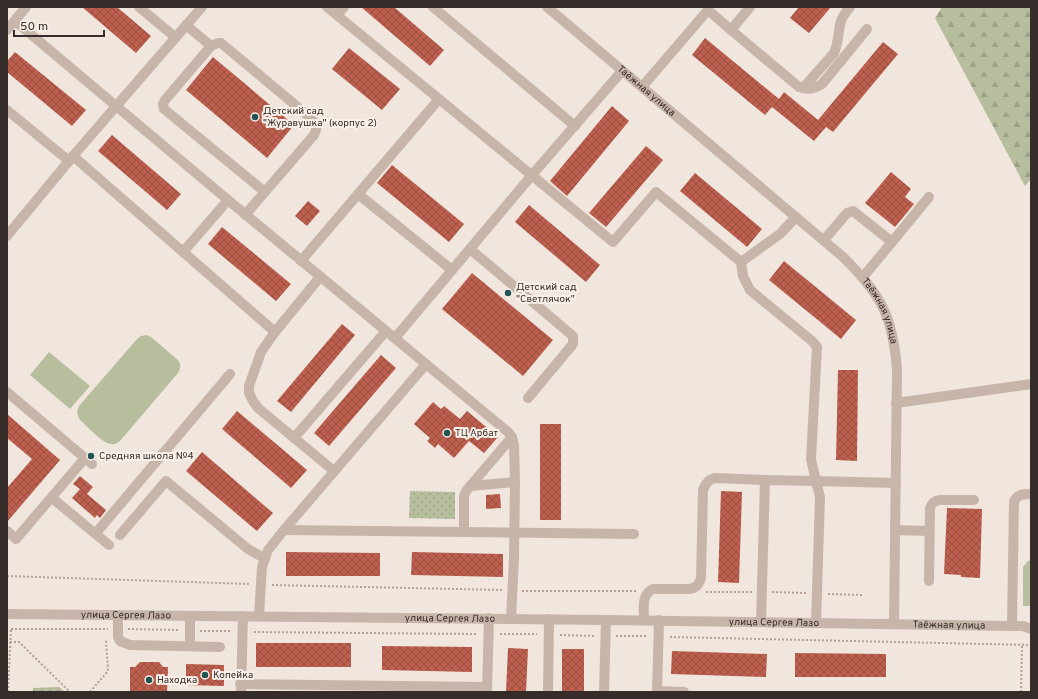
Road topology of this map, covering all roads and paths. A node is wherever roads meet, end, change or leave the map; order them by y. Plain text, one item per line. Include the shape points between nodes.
1 (26, 7) edge
2 (139, 7) edge
3 (202, 7) edge
4 (327, 7) edge
5 (344, 7) edge
6 (433, 7) edge
7 (547, 7) edge
8 (750, 7) edge
9 (850, 7) edge
10 (706, 8) edge
11 (337, 15) junction
12 (15, 21) junction
13 (186, 25) junction
14 (867, 29) dead end
15 (7, 30) edge
16 (731, 30) junction
17 (175, 37) junction
18 (211, 46) junction
19 (622, 71) junction
20 (642, 87) junction
21 (803, 88) junction
22 (439, 99) junction
23 (116, 106) junction
24 (7, 110) edge
25 (575, 126) junction
26 (71, 159) junction
27 (532, 175) junction
28 (265, 192) junction
29 (358, 194) junction
30 (929, 197) dead end
31 (228, 200) junction
32 (245, 215) junction
33 (796, 217) junction
34 (7, 236) edge
35 (824, 240) junction
36 (892, 242) junction
37 (470, 249) junction
38 (183, 252) junction
39 (301, 261) junction
40 (741, 262) junction
41 (452, 270) junction
42 (863, 276) junction
43 (320, 277) junction
44 (386, 331) junction
45 (275, 332) junction
46 (395, 338) junction
47 (426, 364) junction
48 (230, 374) dead end
49 (1031, 384) edge
50 (7, 392) edge
51 (528, 398) dead end
52 (896, 403) junction
53 (512, 437) junction
54 (294, 438) junction
55 (334, 472) junction
56 (765, 480) junction
57 (816, 481) junction
58 (515, 482) junction
59 (896, 482) junction
60 (470, 486) junction
61 (1031, 494) edge
62 (52, 498) junction
63 (974, 500) dead end
64 (284, 530) junction
65 (895, 530) junction
66 (7, 531) edge
67 (929, 531) junction
68 (464, 532) junction
69 (515, 532) junction
70 (96, 533) junction
71 (634, 534) dead end
72 (120, 535) dead end
73 (109, 545) dead end
74 (264, 558) junction
75 (7, 576) edge
76 (929, 580) dead end
77 (260, 584) junction
78 (513, 590) junction
79 (648, 591) junction
80 (701, 592) dead end
81 (762, 592) junction
82 (818, 594) junction
83 (863, 595) dead end
84 (7, 614) edge
85 (118, 615) junction
86 (190, 616) junction
87 (243, 616) junction
88 (259, 616) junction
89 (489, 618) junction
90 (511, 619) junction
91 (549, 619) junction
92 (606, 620) junction
93 (644, 620) junction
94 (659, 620) junction
95 (761, 622) junction
96 (816, 622) junction
97 (894, 624) junction
98 (1012, 626) junction
99 (118, 629) junction
100 (1031, 629) edge
101 (190, 630) junction
102 (242, 632) junction
103 (488, 634) junction
104 (549, 634) junction
105 (106, 636) dead end
106 (605, 636) junction
107 (658, 637) junction
108 (10, 642) junction
109 (1022, 644) junction
110 (1031, 644) edge
111 (190, 646) junction
112 (220, 647) dead end
113 (241, 688) edge
114 (293, 688) edge
115 (367, 689) edge
116 (434, 690) edge
117 (486, 690) edge
118 (8, 692) edge
119 (70, 692) edge
120 (90, 692) edge
121 (548, 692) edge
122 (604, 692) edge
123 (657, 692) edge
124 (684, 692) edge
125 (1021, 692) edge

1 - 12 street
2 - 17 street
3 - 13 street
4 - 11 street
5 - 11 street
6 - 25 street
7 - 19 street, Таёжная улица
8 - 16 street
9 - 21 street via 841,21 834,53
10 - 16 street
10 - 20 street
11 - 22 street
12 - 15 street
12 - 23 street
13 - 17 street
13 - 18 street
14 - 21 street via 822,84 814,88
16 - 21 street
17 - 23 street
18 - 28 street via 165,100 164,108
18 - 28 street via 221,43 316,125 314,135
19 - 20 street, Таёжная улица
19 - 25 street
20 - 33 street, Таёжная улица
22 - 27 street
22 - 29 street
23 - 26 street
23 - 31 street
24 - 26 street
25 - 27 street
26 - 34 street
26 - 38 street
27 - 37 street
27 - 40 street via 613,242 656,192
28 - 32 street
29 - 39 street
29 - 41 street
30 - 36 street
31 - 32 street
31 - 38 street
32 - 39 street
33 - 35 street, Таёжная улица
33 - 40 street via 780,234
35 - 36 street via 847,213 853,211
35 - 42 street, Таёжная улица
36 - 42 street
37 - 41 street
37 - 51 street via 572,336 572,344
38 - 45 street
39 - 43 street
40 - 57 street via 743,276 750,290 817,347 811,459
41 - 46 street
42 - 52 street, Таёжная улица via 882,304 895,344
43 - 44 street
43 - 45 street
44 - 46 street
44 - 54 street
45 - 54 street via 261,352 252,375 249,392 258,408
46 - 47 street
47 - 53 street
47 - 55 street
48 - 70 street
49 - 52 street
50 - 62 street via 89,461
52 - 59 street, Таёжная улица
53 - 58 street
53 - 60 street
54 - 55 street
55 - 64 street
56 - 57 street
56 - 79 street via 709,480 703,490 699,583 690,589
56 - 81 street
57 - 59 street
57 - 82 street via 820,497
58 - 60 street
58 - 69 street
59 - 65 street, Таёжная улица
60 - 68 street via 464,496
61 - 98 street via 1021,494 1014,501
62 - 66 street via 16,539
62 - 70 street
63 - 67 street via 936,500 930,508
64 - 68 street
64 - 74 street
65 - 67 street
65 - 97 street, Таёжная улица
67 - 76 street
68 - 69 street
69 - 71 street
69 - 78 street
70 - 73 street
72 - 74 street via 166,481 248,549
74 - 77 street
75 - 77 path
77 - 78 path
77 - 88 street
78 - 79 path
78 - 90 street
79 - 93 street via 644,600
80 - 81 path
81 - 82 path
81 - 95 street
82 - 83 path
82 - 96 street
84 - 85 street, улица Сергея Лазо
85 - 86 street, улица Сергея Лазо
85 - 99 street
86 - 87 street, улица Сергея Лазо
86 - 101 street
87 - 88 street, улица Сергея Лазо
87 - 102 street
88 - 89 street, улица Сергея Лазо
89 - 90 street, улица Сергея Лазо
89 - 103 street
90 - 91 street, улица Сергея Лазо
91 - 92 street, улица Сергея Лазо
91 - 104 street
92 - 93 street, улица Сергея Лазо
92 - 106 street
93 - 94 street, улица Сергея Лазо
94 - 95 street, улица Сергея Лазо
94 - 107 street
95 - 96 street, улица Сергея Лазо
96 - 97 street, улица Сергея Лазо
97 - 98 street, Таёжная улица
98 - 100 street, Таёжная улица
99 - 101 path
99 - 108 path via 11,629
99 - 111 street via 120,641 130,645
101 - 102 path
101 - 111 street
102 - 103 path
102 - 113 street
103 - 104 path
103 - 117 street
104 - 106 path
104 - 121 street
105 - 120 path via 108,671
106 - 107 path
106 - 122 street
107 - 109 path
107 - 123 street
108 - 118 path
108 - 119 path via 19,642
109 - 110 path
109 - 125 path
111 - 112 street
113 - 114 street
114 - 115 street
115 - 116 street
116 - 117 street
123 - 124 street

